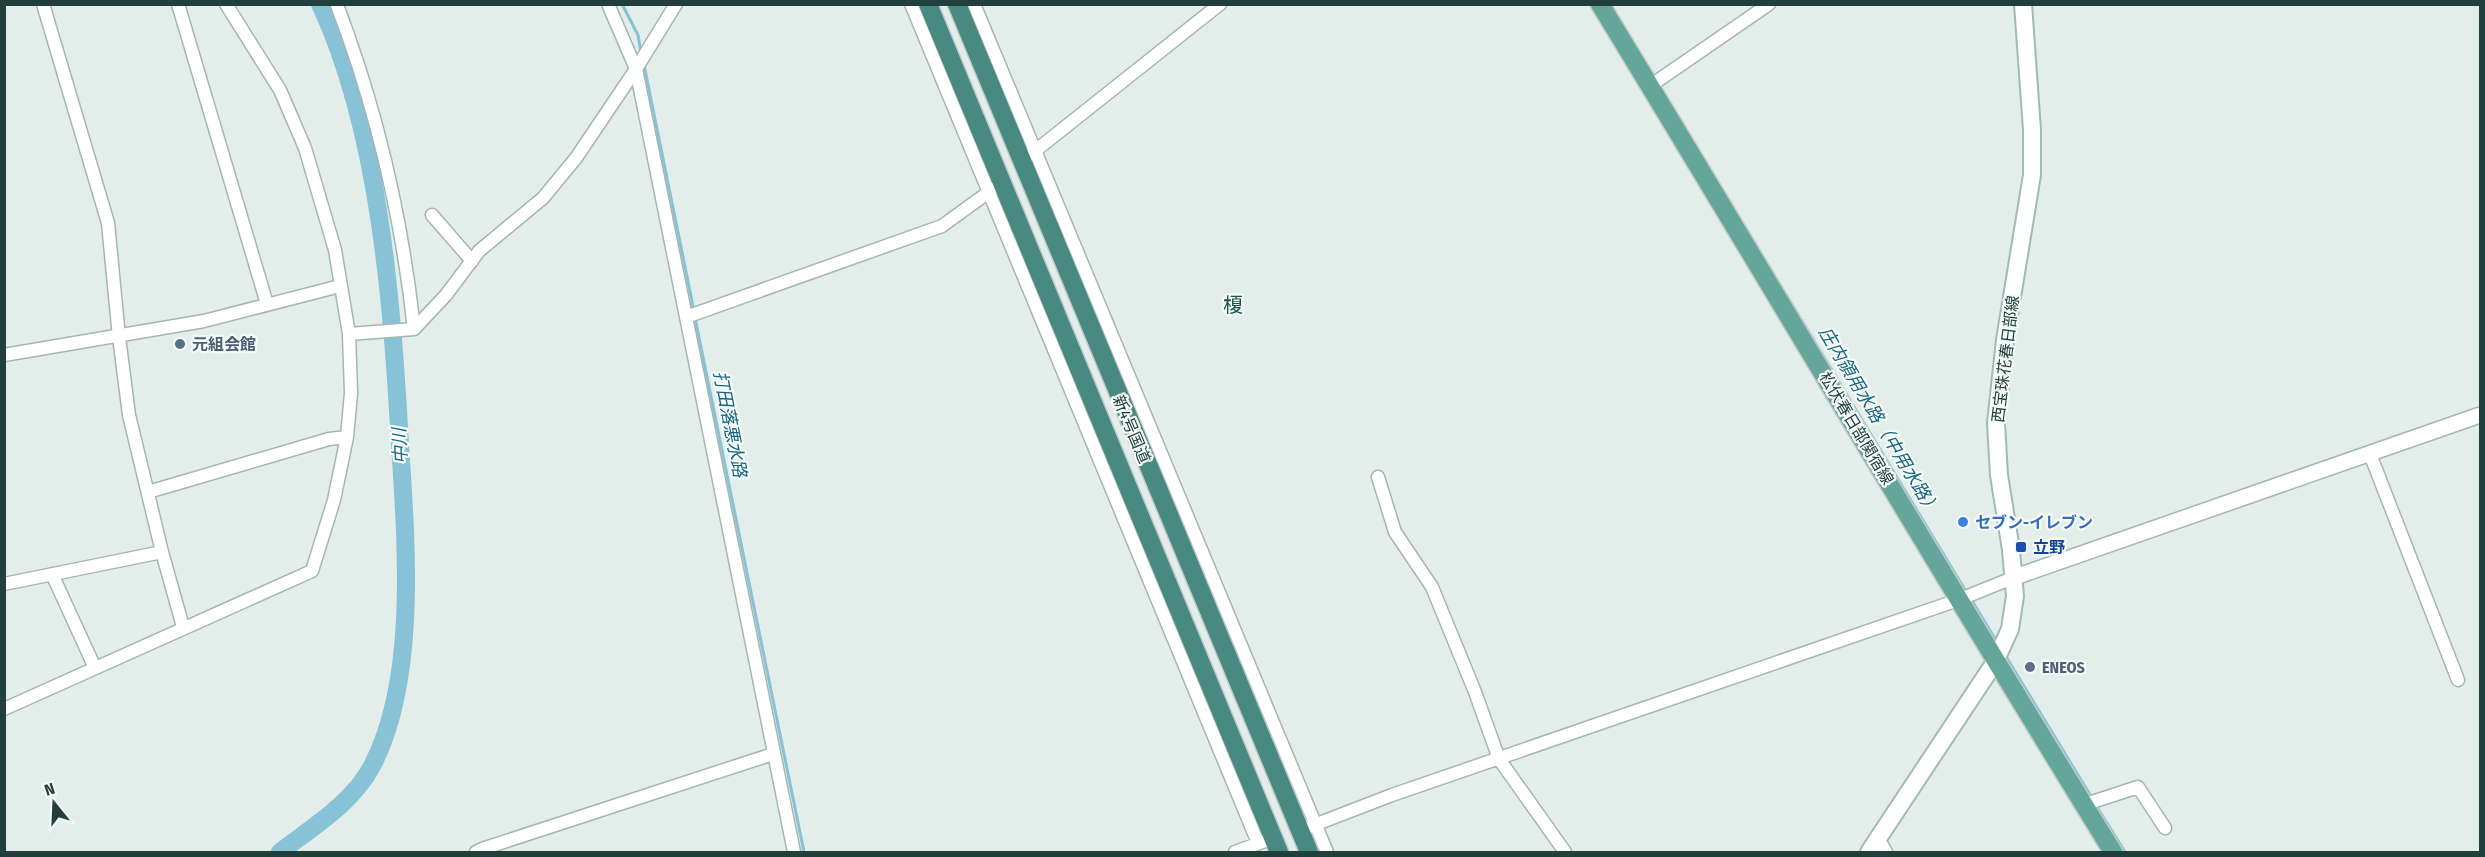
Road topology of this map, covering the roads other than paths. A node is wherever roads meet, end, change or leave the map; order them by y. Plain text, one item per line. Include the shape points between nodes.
1 (43, 4) edge
2 (178, 4) edge
3 (226, 4) edge
4 (608, 4) edge
5 (676, 4) edge
6 (911, 4) edge
7 (928, 4) edge
8 (957, 4) edge
9 (974, 4) edge
10 (1220, 4) edge
11 (1600, 4) edge
12 (1769, 4) edge
13 (2023, 4) edge
14 (337, 5) edge
15 (636, 69) junction
16 (1650, 86) junction
17 (1028, 156) junction
18 (996, 187) junction
19 (432, 215) dead end
20 (472, 261) junction
21 (340, 286) junction
22 (267, 304) junction
23 (686, 317) junction
24 (414, 329) junction
25 (349, 334) junction
26 (119, 337) junction
27 (4, 355) edge
28 (2481, 415) edge
29 (347, 437) junction
30 (2370, 454) junction
31 (1378, 477) dead end
32 (148, 492) junction
33 (162, 552) junction
34 (52, 574) junction
35 (2015, 577) junction
36 (4, 584) edge
37 (1958, 600) junction
38 (183, 627) junction
39 (1995, 662) junction
40 (95, 668) junction
41 (2458, 680) dead end
42 (4, 709) edge
43 (773, 754) junction
44 (1499, 759) junction
45 (2083, 805) junction
46 (1307, 828) junction
47 (2165, 828) dead end
48 (1270, 845) edge
49 (1882, 845) edge
50 (476, 852) edge
51 (794, 852) edge
52 (1235, 852) edge
53 (1309, 852) edge
54 (1327, 852) edge
55 (1565, 852) edge
56 (1869, 852) edge
57 (2113, 852) edge

1 - 26 street via 108,223
2 - 22 street
3 - 21 street via 279,90 297,128 335,250
4 - 15 street
5 - 15 street
6 - 18 street
7 - 18 highway, 新4号国道
8 - 17 highway, 新4号国道
9 - 17 street
10 - 17 street
11 - 16 main road, 松伏春日部関宿線
12 - 16 street
13 - 35 main road, 西宝珠花春日部線 via 2032,175 2003,351 1996,423 1999,476
14 - 24 street via 359,64 390,176
15 - 20 street via 576,158 543,198
15 - 23 street
16 - 37 main road, 松伏春日部関宿線
17 - 46 highway, 新4号国道
18 - 23 street via 942,226
18 - 48 highway, 新4号国道
19 - 20 street
20 - 24 street
21 - 22 street
21 - 25 street
22 - 26 street
23 - 43 street
24 - 25 street
25 - 29 street via 351,393
26 - 27 street
26 - 32 street via 129,416
28 - 30 street
29 - 32 street
29 - 38 street via 334,500 312,571
30 - 35 street
30 - 41 street
31 - 44 street via 1395,532 1432,587
32 - 33 street
33 - 34 street
33 - 38 street
34 - 36 street
34 - 40 street
35 - 37 street
35 - 39 main road, 西宝珠花春日部線 via 2014,614
37 - 39 main road, 松伏春日部関宿線
37 - 44 street
38 - 40 street
39 - 45 main road, 松伏春日部関宿線
39 - 49 main road, 西宝珠花春日部線
40 - 42 street
43 - 50 street
43 - 51 street
44 - 46 street
44 - 55 street
45 - 47 street via 2138,787
45 - 57 main road, 松伏春日部関宿線
46 - 53 highway, 新4号国道
46 - 54 street
48 - 52 street
49 - 56 main road, 西宝珠花春日部線

